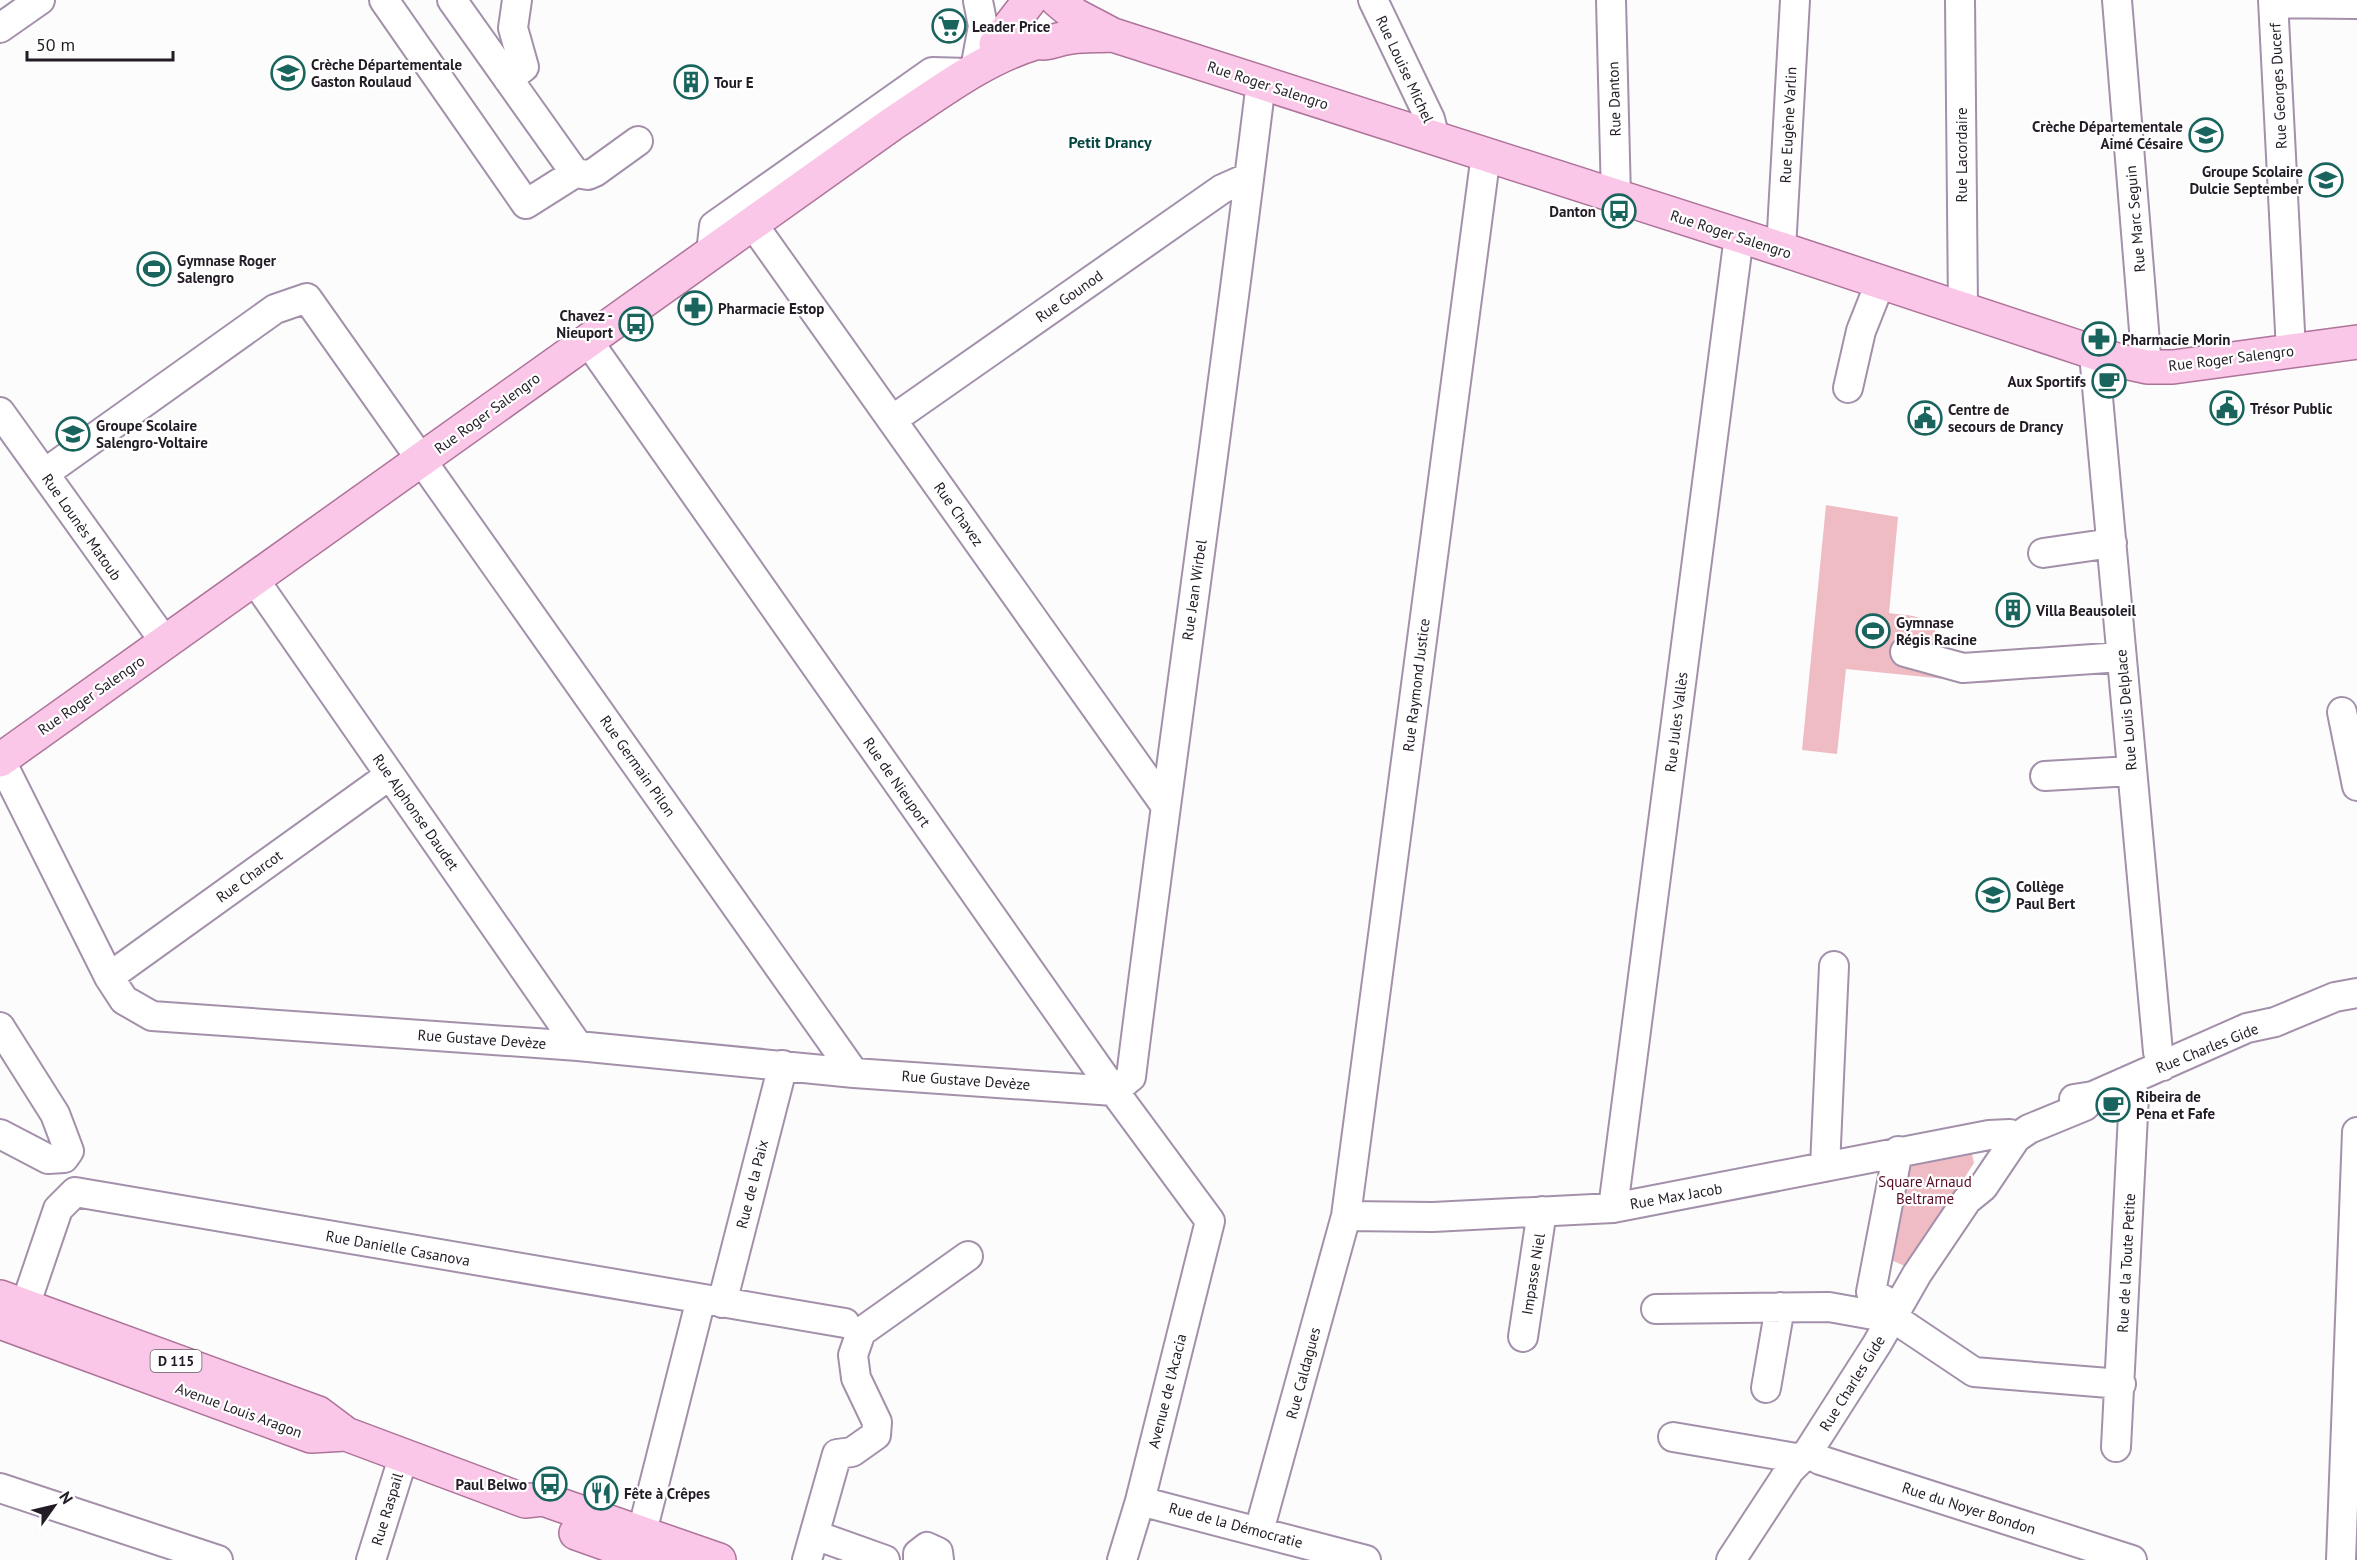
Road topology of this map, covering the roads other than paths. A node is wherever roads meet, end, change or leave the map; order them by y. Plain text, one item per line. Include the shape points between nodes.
1 (40, 0) edge
2 (384, 0) edge
3 (452, 0) edge
4 (517, 0) edge
5 (977, 0) edge
6 (1373, 0) edge
7 (1611, 0) edge
8 (1795, 0) edge
9 (1960, 0) edge
10 (2117, 0) edge
11 (2273, 2) edge
12 (2357, 4) edge
13 (1067, 17) edge
14 (1026, 23) edge
15 (0, 28) edge
16 (972, 71) junction
17 (508, 79) junction
18 (1261, 82) junction
19 (1435, 138) junction
20 (638, 141) dead end
21 (1486, 154) junction
22 (575, 173) junction
23 (1249, 177) junction
24 (1616, 197) junction
25 (752, 223) junction
26 (1739, 236) junction
27 (1781, 249) junction
28 (711, 253) junction
29 (1880, 283) junction
30 (1963, 309) junction
31 (588, 341) junction
32 (2357, 342) edge
33 (2291, 351) junction
34 (2094, 354) junction
35 (2147, 367) junction
36 (1848, 388) dead end
37 (0, 412) edge
38 (892, 420) junction
39 (421, 460) junction
40 (45, 473) junction
41 (2112, 543) junction
42 (2043, 553) dead end
43 (254, 579) junction
44 (165, 642) junction
45 (1905, 652) dead end
46 (2121, 657) junction
47 (2342, 712) dead end
48 (0, 760) edge
49 (2131, 771) junction
50 (390, 774) junction
51 (2045, 776) dead end
52 (2357, 786) edge
53 (1165, 805) junction
54 (1834, 966) dead end
55 (109, 977) junction
56 (2357, 993) edge
57 (0, 1027) edge
58 (578, 1046) junction
59 (783, 1065) junction
60 (2163, 1066) junction
61 (854, 1073) junction
62 (2129, 1080) junction
63 (1114, 1091) junction
64 (2357, 1132) edge
65 (0, 1134) edge
66 (2008, 1136) junction
67 (1898, 1151) junction
68 (1825, 1167) junction
69 (1613, 1208) junction
70 (1542, 1211) junction
71 (1346, 1216) junction
72 (1210, 1221) joint
73 (968, 1256) dead end
74 (712, 1301) junction
75 (1780, 1307) junction
76 (8, 1308) edge
77 (1656, 1309) dead end
78 (1892, 1317) junction
79 (845, 1323) dead end
80 (1523, 1337) dead end
81 (2121, 1384) junction
82 (1766, 1388) dead end
83 (1673, 1437) dead end
84 (2116, 1447) dead end
85 (1805, 1456) junction
86 (403, 1458) junction
87 (0, 1488) edge
88 (1140, 1501) junction
89 (1259, 1531) junction
90 (811, 1548) edge
91 (640, 1552) edge
92 (218, 1560) edge
93 (371, 1560) edge
94 (719, 1560) edge
95 (885, 1560) edge
96 (918, 1560) edge
97 (939, 1560) edge
98 (1122, 1560) edge
99 (1366, 1560) edge
100 (1731, 1560) edge
101 (2132, 1560) edge
102 (2341, 1560) edge

1 - 15 street
2 - 22 street via 526,204
3 - 17 street
4 - 17 street via 513,28 524,67
5 - 14 street
5 - 16 street via 982,26
6 - 19 street, Rue Louise Michel via 1430,119
7 - 24 street, Rue Danton
8 - 27 street, Rue Eugène Varlin
9 - 30 street, Rue Lacordaire
10 - 35 street, Rue Marc Seguin
11 - 12 street
11 - 33 street, Rue Georges Ducerf
13 - 14 main road, Rue Roger Salengro via 1058,42
13 - 18 main road, Rue Roger Salengro
14 - 16 main road, Rue Roger Salengro via 1013,49
16 - 25 main road, Rue Roger Salengro
16 - 28 street via 932,72 714,226
17 - 22 street
18 - 19 main road, Rue Roger Salengro
18 - 23 street, Rue Jean Wirbel
19 - 21 main road, Rue Roger Salengro
20 - 22 street via 595,172
21 - 24 main road, Rue Roger Salengro
21 - 71 street, Rue Raymond Justice
23 - 38 street, Rue Gounod via 1222,189
23 - 53 street, Rue Jean Wirbel
24 - 26 main road, Rue Roger Salengro
25 - 28 main road, Rue Roger Salengro
25 - 38 street, Rue Chavez
26 - 27 main road, Rue Roger Salengro
26 - 69 street, Rue Jules Vallès
27 - 29 main road, Rue Roger Salengro
28 - 31 main road, Rue Roger Salengro
29 - 30 main road, Rue Roger Salengro
29 - 36 street via 1861,331
30 - 34 main road, Rue Roger Salengro
31 - 39 main road, Rue Roger Salengro
31 - 63 street, Rue de Nieuport
32 - 33 main road, Rue Roger Salengro
33 - 35 main road, Rue Roger Salengro
34 - 35 main road, Rue Roger Salengro
34 - 41 street, Rue Louis Delplace
37 - 40 street, Rue Lounès Matoub
38 - 53 street, Rue Chavez
39 - 40 street, Rue Germain Pilon via 307,298 275,309
39 - 43 main road, Rue Roger Salengro
39 - 61 street, Rue Germain Pilon
40 - 44 street, Rue Lounès Matoub
41 - 42 street
41 - 46 street, Rue Louis Delplace
43 - 44 main road, Rue Roger Salengro
43 - 50 street, Rue Alphonse Daudet
44 - 48 main road, Rue Roger Salengro
45 - 46 street via 1963,668
46 - 49 street, Rue Louis Delplace
47 - 52 street
48 - 55 street, Rue Gustave Devèze
49 - 51 street
49 - 60 street, Rue Louis Delplace via 2158,1052
50 - 55 street, Rue Charcot
50 - 58 street, Rue Alphonse Daudet
53 - 63 street, Rue Jean Wirbel via 1131,1077
54 - 68 street
55 - 58 street, Rue Gustave Devèze via 124,1000 152,1016
56 - 60 street, Rue Charles Gide via 2247,1028
57 - 65 street via 56,1114 69,1151 64,1158 48,1159
58 - 59 street, Rue Gustave Devèze
59 - 61 street, Rue Gustave Devèze
59 - 74 street, Rue de la Paix
60 - 62 street, Rue Charles Gide
61 - 63 street, Rue Gustave Devèze
62 - 66 street, Rue Charles Gide via 2026,1117
62 - 81 street, Rue de la Toute Petite via 2134,1095
63 - 72 street, Rue de Nieuport
64 - 102 street
66 - 67 street, Rue Max Jacob
66 - 78 street, Rue Charles Gide via 1972,1179 1967,1200
67 - 68 street, Rue Max Jacob
67 - 78 street via 1871,1292
68 - 69 street, Rue Max Jacob
69 - 70 street, Rue Max Jacob
70 - 71 street, Rue Max Jacob via 1434,1217
70 - 80 street, Impasse Niel
71 - 89 street, Rue Caldagues
72 - 88 street, Avenue de l'Acacia
73 - 90 street via 861,1332 853,1355 856,1378 877,1422 876,1435 852,1452 837,1454
74 - 76 street, Rue Danielle Casanova via 75,1192 58,1209
74 - 79 street, Rue Danielle Casanova
74 - 91 street, Rue de la Paix
75 - 77 street
75 - 78 street via 1829,1307
75 - 82 street
76 - 86 main road, Avenue Louis Aragon via 311,1436 346,1434
78 - 81 street via 1974,1372
78 - 85 street, Rue Charles Gide
81 - 84 street, Rue de la Toute Petite
83 - 85 street, Rue du Noyer Bondon
85 - 100 street, Rue Charles Gide via 1790,1470
85 - 101 street, Rue du Noyer Bondon
86 - 91 main road, Avenue Louis Aragon via 525,1501 543,1499
86 - 93 street, Rue Raspail
87 - 92 street
88 - 89 street, Rue de la Démocratie
88 - 98 street, Avenue de l'Acacia
89 - 99 street, Rue de la Démocratie
90 - 95 street
91 - 94 main road, Avenue Louis Aragon
96 - 97 street via 918,1554 927,1547 938,1551

